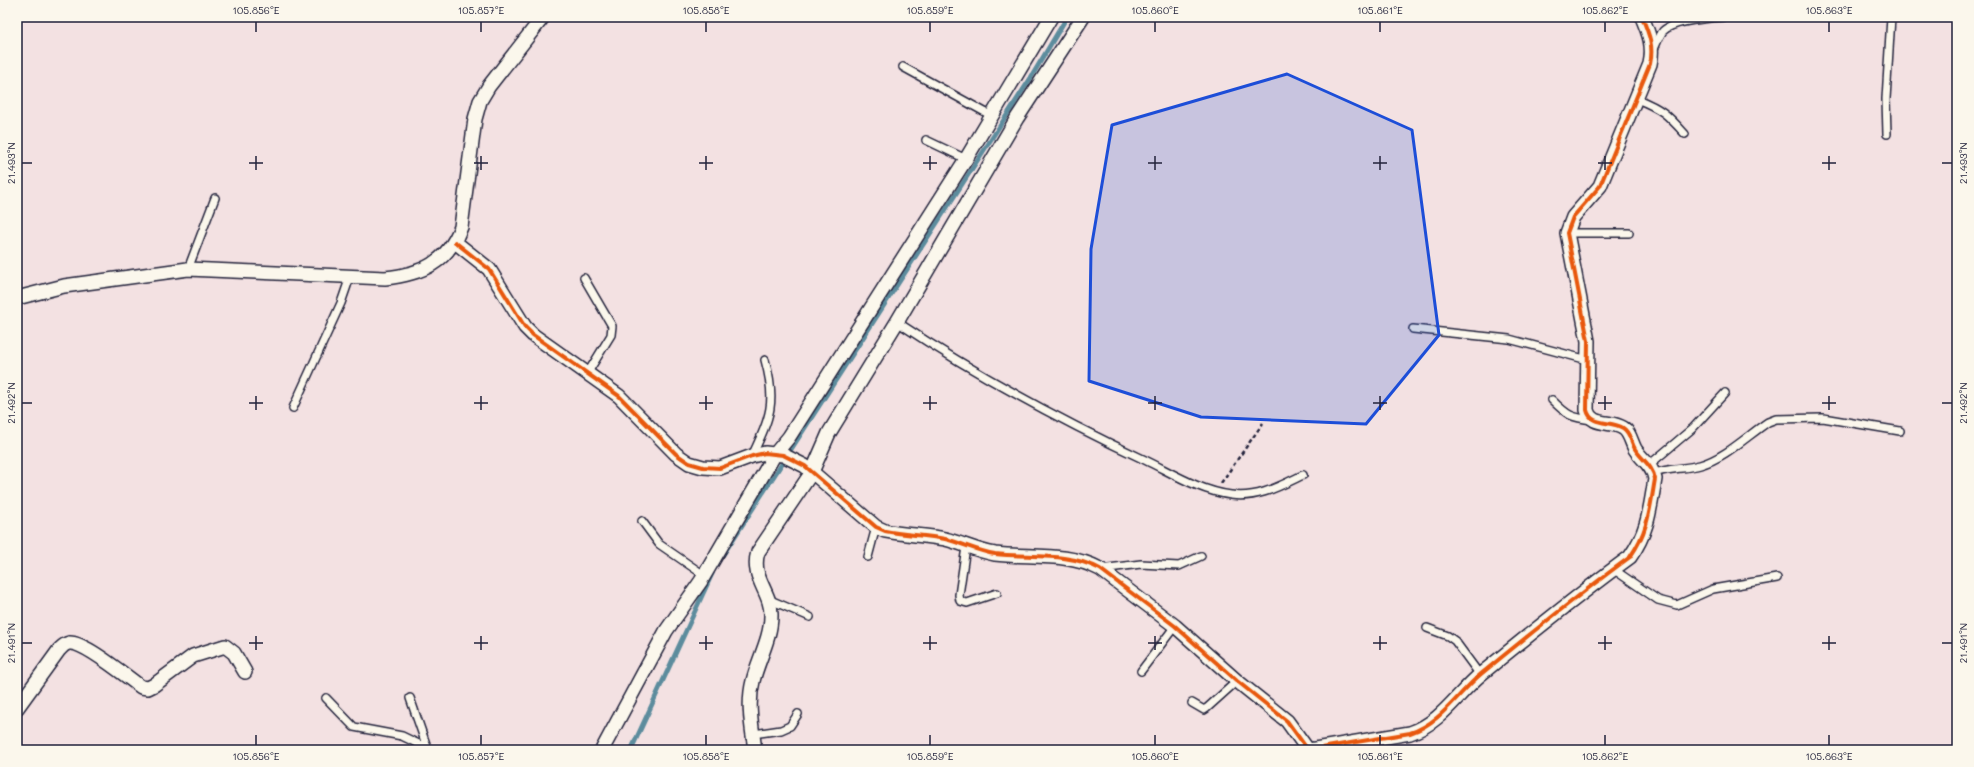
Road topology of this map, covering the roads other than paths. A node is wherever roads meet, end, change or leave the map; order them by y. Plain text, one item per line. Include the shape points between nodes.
1 (543, 17) edge
2 (1051, 17) edge
3 (1083, 17) edge
4 (1642, 17) edge
5 (1725, 17) edge
6 (1891, 17) edge
7 (1652, 53) junction
8 (904, 67) dead end
9 (1637, 99) junction
10 (992, 116) junction
11 (1685, 134) dead end
12 (1887, 134) dead end
13 (926, 140) dead end
14 (966, 159) junction
15 (215, 198) dead end
16 (1567, 233) junction
17 (1629, 233) dead end
18 (455, 242) junction
19 (188, 269) junction
20 (350, 276) junction
21 (584, 278) dead end
22 (17, 298) edge
23 (897, 322) junction
24 (1413, 329) dead end
25 (766, 360) dead end
26 (1588, 360) junction
27 (588, 374) junction
28 (1725, 393) dead end
29 (1552, 400) dead end
30 (293, 408) dead end
31 (1594, 421) junction
32 (1900, 431) dead end
33 (779, 454) junction
34 (752, 456) junction
35 (809, 469) junction
36 (1652, 469) junction
37 (1303, 475) dead end
38 (642, 522) dead end
39 (876, 526) junction
40 (966, 547) junction
41 (1201, 556) dead end
42 (868, 557) dead end
43 (1100, 570) junction
44 (1613, 570) junction
45 (703, 578) junction
46 (1777, 578) dead end
47 (997, 593) dead end
48 (768, 598) junction
49 (810, 617) dead end
50 (1175, 626) junction
51 (1427, 628) dead end
52 (1141, 671) dead end
53 (244, 672) dead end
54 (1480, 675) junction
55 (1236, 681) junction
56 (326, 698) dead end
57 (410, 698) dead end
58 (1192, 703) dead end
59 (17, 708) edge
60 (798, 714) dead end
61 (753, 734) junction
62 (428, 749) edge
63 (602, 750) edge
64 (755, 750) edge
65 (1309, 750) edge

1 - 18 street via 489,86 480,102 475,119 461,227
2 - 10 street
3 - 23 street via 1017,118
4 - 7 street via 1652,41
5 - 7 lane via 1670,26 1663,32
6 - 12 lane via 1886,99
7 - 9 street
8 - 10 lane
9 - 11 lane via 1667,113
9 - 16 street via 1600,186 1572,217
10 - 14 street
13 - 14 lane
14 - 33 street
15 - 19 lane
16 - 17 lane
16 - 26 street via 1588,341
18 - 20 street via 425,270 385,278
18 - 27 street via 489,269 529,331
19 - 20 street
19 - 22 street via 64,286
20 - 30 lane via 341,303
21 - 27 lane via 612,326 611,335
23 - 35 street
23 - 37 lane via 950,358 1115,446 1203,488 1232,495 1253,496
24 - 26 lane via 1509,339
25 - 34 lane via 772,382 772,408
26 - 31 street via 1587,410 1588,416
27 - 34 street via 629,405 676,454 689,463 720,468
28 - 36 lane
29 - 31 lane via 1567,415
31 - 36 street via 1623,428 1628,432 1635,448
32 - 36 lane via 1823,418 1776,419 1722,455 1701,465
33 - 34 street
33 - 35 street
33 - 45 street
35 - 39 street
35 - 48 street via 758,552 756,570
36 - 44 street via 1655,479 1647,526 1640,544 1630,557
38 - 45 lane via 659,544
39 - 40 street via 894,533 947,540
39 - 42 lane
40 - 43 street via 995,554 1073,560 1088,563
40 - 47 lane via 960,601 967,603
41 - 43 lane via 1179,566 1141,564
43 - 50 street
44 - 46 lane via 1658,600 1677,605 1713,589
44 - 54 street
45 - 63 street via 666,631
48 - 49 lane
48 - 61 street via 771,616 769,628 750,694
50 - 52 lane
50 - 55 street
51 - 54 lane via 1455,641
53 - 59 street via 234,653 225,646 193,656 154,686 141,687 84,646 70,643 64,644 59,650
54 - 65 street via 1434,722 1423,729 1410,734
55 - 58 lane via 1204,710
55 - 65 street via 1287,721
56 - 62 lane via 354,727 402,736
57 - 62 lane
60 - 61 lane via 790,726 781,730
61 - 64 street

